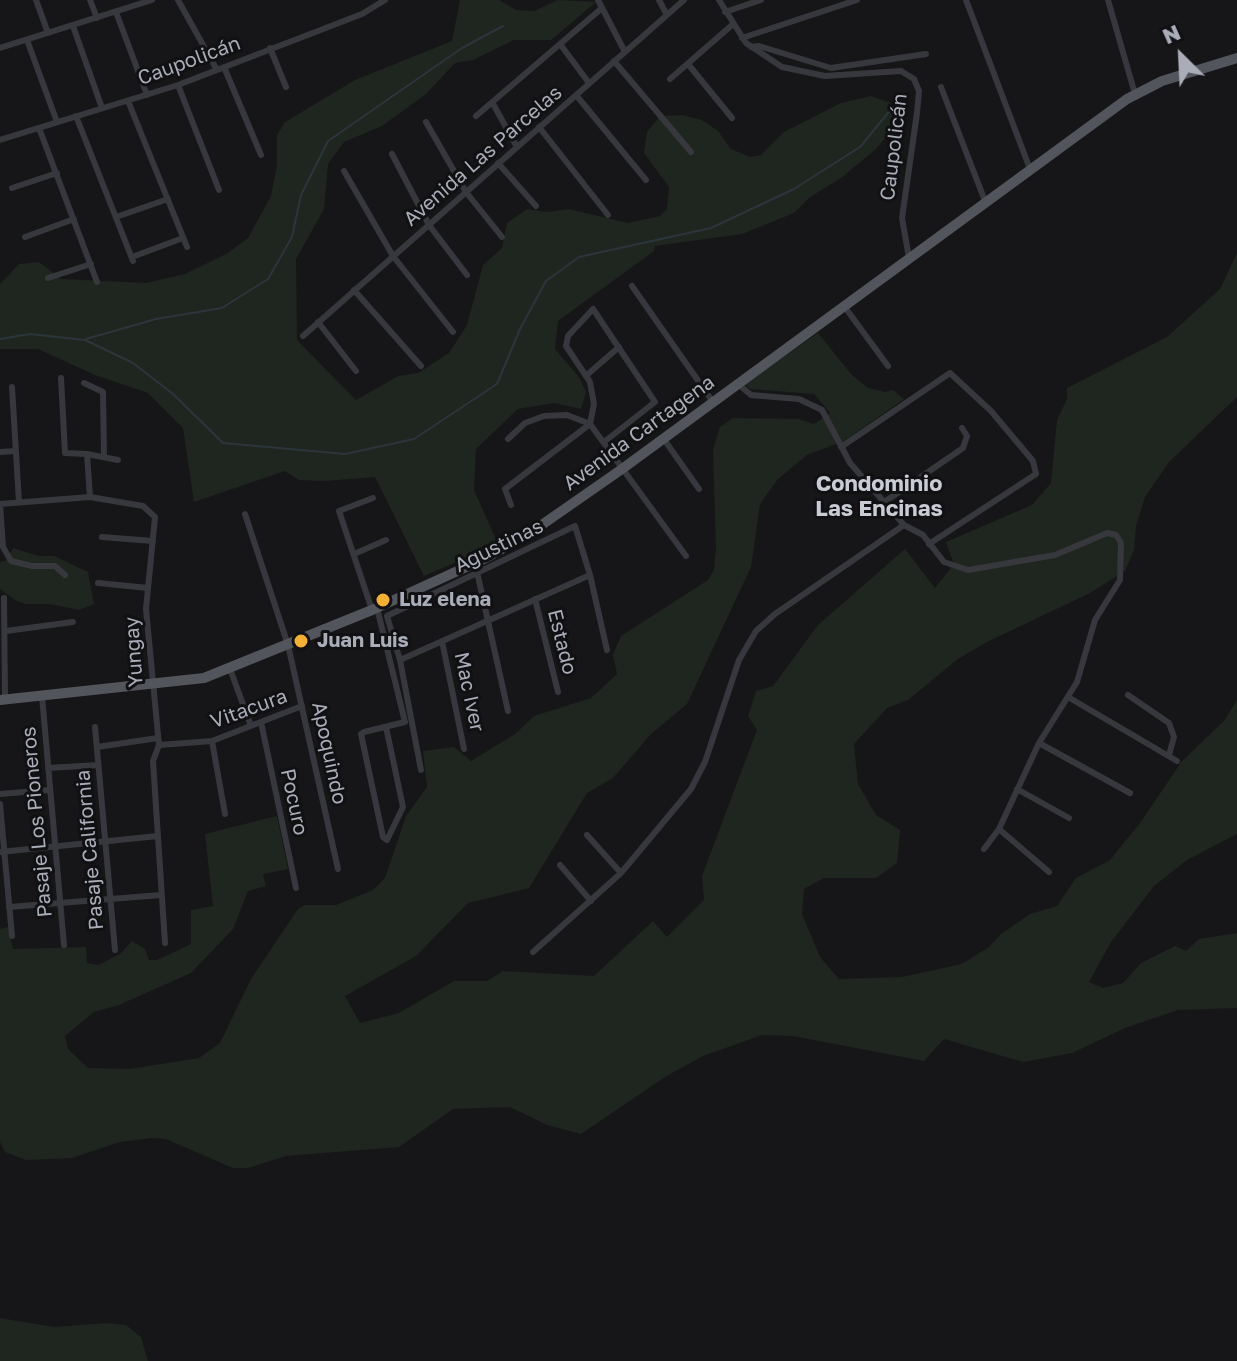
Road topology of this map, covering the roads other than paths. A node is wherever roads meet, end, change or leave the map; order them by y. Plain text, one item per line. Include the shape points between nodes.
1 (36, 0) edge
2 (90, 0) edge
3 (152, 0) edge
4 (178, 0) edge
5 (385, 0) edge
6 (598, 0) edge
7 (659, 0) edge
8 (684, 0) edge
9 (719, 0) edge
10 (761, 0) edge
11 (857, 0) edge
12 (966, 0) edge
13 (1108, 0) edge
14 (602, 8) junction
15 (116, 12) junction
16 (725, 12) junction
17 (667, 15) junction
18 (97, 18) junction
19 (732, 25) junction
20 (73, 26) junction
21 (48, 33) junction
22 (742, 38) junction
23 (27, 40) junction
24 (560, 44) junction
25 (751, 47) junction
26 (0, 48) edge
27 (270, 48) junction
28 (625, 52) junction
29 (926, 54) dead end
30 (1237, 58) edge
31 (614, 61) junction
32 (688, 64) junction
33 (221, 69) junction
34 (670, 79) dead end
35 (589, 83) junction
36 (178, 85) junction
37 (286, 87) dead end
38 (941, 87) dead end
39 (1135, 94) junction
40 (147, 95) junction
41 (576, 95) junction
42 (128, 101) junction
43 (492, 102) junction
44 (102, 108) junction
45 (76, 116) junction
46 (476, 116) dead end
47 (732, 118) dead end
48 (57, 122) junction
49 (426, 122) dead end
50 (539, 127) junction
51 (39, 128) junction
52 (0, 140) edge
53 (517, 147) junction
54 (691, 152) dead end
55 (392, 154) dead end
56 (261, 155) dead end
57 (498, 163) junction
58 (1030, 169) junction
59 (344, 171) dead end
60 (57, 173) junction
61 (646, 180) dead end
62 (12, 188) dead end
63 (219, 190) dead end
64 (466, 192) junction
65 (168, 199) junction
66 (985, 201) junction
67 (536, 206) dead end
68 (608, 215) dead end
69 (116, 217) junction
70 (74, 219) junction
71 (429, 225) junction
72 (25, 237) dead end
73 (502, 237) dead end
74 (183, 238) junction
75 (187, 247) dead end
76 (393, 256) junction
77 (909, 258) junction
78 (91, 264) junction
79 (467, 275) dead end
80 (48, 278) dead end
81 (97, 282) dead end
82 (632, 286) dead end
83 (354, 290) junction
84 (844, 306) junction
85 (318, 322) junction
86 (453, 332) dead end
87 (303, 336) dead end
88 (619, 347) junction
89 (421, 366) dead end
90 (888, 366) dead end
91 (356, 371) dead end
92 (588, 374) junction
93 (61, 378) dead end
94 (84, 383) dead end
95 (738, 384) junction
96 (12, 387) dead end
97 (713, 402) junction
98 (590, 424) junction
99 (962, 428) dead end
100 (663, 438) junction
101 (508, 439) dead end
102 (604, 442) junction
103 (841, 447) junction
104 (16, 451) junction
105 (0, 452) edge
106 (87, 454) junction
107 (104, 457) junction
108 (118, 460) dead end
109 (622, 469) junction
110 (699, 489) dead end
111 (90, 497) junction
112 (373, 498) dead end
113 (19, 502) junction
114 (883, 503) junction
115 (0, 504) edge
116 (511, 505) dead end
117 (245, 514) dead end
118 (904, 525) junction
119 (102, 537) dead end
120 (386, 540) dead end
121 (153, 541) junction
122 (929, 544) junction
123 (354, 554) junction
124 (686, 556) dead end
125 (475, 563) junction
126 (65, 575) dead end
127 (478, 575) junction
128 (590, 575) junction
129 (98, 583) dead end
130 (148, 588) junction
131 (4, 598) dead end
132 (535, 599) junction
133 (374, 609) junction
134 (488, 621) junction
135 (73, 622) dead end
136 (6, 631) junction
137 (442, 641) junction
138 (288, 645) junction
139 (607, 650) dead end
140 (400, 660) junction
141 (230, 669) junction
142 (152, 686) junction
143 (558, 692) dead end
144 (1128, 695) dead end
145 (42, 696) junction
146 (1068, 697) junction
147 (3, 700) edge
148 (302, 706) junction
149 (508, 711) dead end
150 (261, 722) junction
151 (251, 726) junction
152 (95, 727) dead end
153 (386, 727) junction
154 (212, 741) junction
155 (159, 742) junction
156 (1039, 743) junction
157 (97, 747) junction
158 (464, 749) dead end
159 (1169, 755) junction
160 (1177, 761) dead end
161 (98, 765) junction
162 (48, 768) junction
163 (421, 770) dead end
164 (1017, 789) junction
165 (50, 790) junction
166 (1130, 793) dead end
167 (0, 794) edge
168 (0, 804) edge
169 (225, 814) dead end
170 (1069, 818) dead end
171 (999, 829) junction
172 (587, 835) dead end
173 (158, 836) junction
174 (105, 841) junction
175 (55, 845) junction
176 (984, 849) dead end
177 (2, 851) edge
178 (560, 865) dead end
179 (338, 869) dead end
180 (1049, 872) dead end
181 (621, 873) junction
182 (296, 888) dead end
183 (161, 895) junction
184 (110, 898) junction
185 (591, 901) junction
186 (60, 903) junction
187 (9, 905) junction
188 (0, 906) edge
189 (12, 936) dead end
190 (165, 943) dead end
191 (64, 945) dead end
192 (115, 950) dead end
193 (533, 952) dead end

1 - 21 street
2 - 18 street
3 - 15 street
4 - 33 street
5 - 27 street, Caupolicán via 362,14
6 - 14 street
7 - 17 street
8 - 17 street, Avenida Las Parcelas
9 - 16 street, Caupolicán
10 - 16 street
11 - 22 street
12 - 58 street
13 - 39 street
14 - 24 street
14 - 28 street
15 - 18 street
15 - 40 street
16 - 19 street, Caupolicán
17 - 28 street, Avenida Las Parcelas
18 - 20 street
19 - 22 street, Caupolicán
19 - 32 street
20 - 21 street
20 - 44 street
21 - 23 street
22 - 25 street, Caupolicán
23 - 26 street
23 - 48 street
24 - 35 street
24 - 43 street
25 - 29 street via 831,68
25 - 77 street, Caupolicán via 774,63 808,75 901,71 914,79 919,91 902,218
27 - 33 street, Caupolicán
27 - 37 street
28 - 31 street, Avenida Las Parcelas
30 - 39 main road, Avenida Cartagena
31 - 35 street, Avenida Las Parcelas
31 - 54 street
32 - 34 street
32 - 47 street
33 - 36 street, Caupolicán
33 - 56 street
35 - 41 street, Avenida Las Parcelas
36 - 40 street, Caupolicán
36 - 63 street
38 - 66 street
39 - 58 main road, Avenida Cartagena
40 - 42 street, Caupolicán
41 - 50 street, Avenida Las Parcelas
41 - 61 street
42 - 44 street, Caupolicán
42 - 65 street
43 - 46 street
43 - 53 street
44 - 45 street, Caupolicán
45 - 48 street, Caupolicán
45 - 69 street
48 - 51 street, Caupolicán
49 - 64 street
50 - 53 street, Avenida Las Parcelas
50 - 68 street
51 - 52 street, Caupolicán
51 - 60 street
53 - 57 street, Avenida Las Parcelas
55 - 71 street
57 - 64 street, Avenida Las Parcelas
57 - 67 street
58 - 66 main road, Avenida Cartagena
59 - 76 street
60 - 62 street
60 - 70 street
64 - 71 street, Avenida Las Parcelas
64 - 73 street
65 - 69 street
65 - 74 street
66 - 77 main road, Avenida Cartagena
69 - 74 street via 132,259
70 - 72 street
70 - 78 street
71 - 76 street, Avenida Las Parcelas
71 - 79 street
74 - 75 street
76 - 83 street, Avenida Las Parcelas
76 - 86 street
77 - 84 main road, Avenida Cartagena
78 - 80 street
78 - 81 street
82 - 97 street
83 - 85 street, Avenida Las Parcelas
83 - 89 street
84 - 90 street
84 - 95 main road, Avenida Cartagena
85 - 87 street, Avenida Las Parcelas
85 - 91 street
88 - 92 street
88 - 92 street via 593,309 568,336 566,346
88 - 102 street via 655,402
92 - 98 street via 593,397
93 - 106 street via 65,453
94 - 107 street via 103,392
95 - 97 main road, Avenida Cartagena
95 - 103 street via 751,395 817,405
96 - 104 street
97 - 100 main road, Avenida Cartagena
98 - 101 street via 567,415 544,416 525,423
98 - 102 street
98 - 116 street via 505,489
99 - 114 street via 967,436 963,448
100 - 109 main road, Avenida Cartagena
100 - 110 street
102 - 109 street
103 - 114 street
103 - 122 street via 950,373 991,411 1025,450 1036,474
104 - 105 street
104 - 113 street
106 - 107 street
106 - 111 street
107 - 108 street
109 - 124 street
109 - 125 main road, Avenida Cartagena via 533,531
111 - 113 street, Yungay
111 - 121 street, Yungay via 147,507 155,520
112 - 123 street via 339,511
113 - 115 street, Yungay
114 - 118 street
115 - 126 street via 3,547 11,561 55,566
117 - 138 street, Apoquindo
118 - 122 street
118 - 181 street via 756,631 739,660 699,776
119 - 121 street
120 - 123 street
121 - 130 street, Yungay
122 - 146 street via 950,566 974,570 1055,555 1107,533 1119,537 1120,580 1095,620
123 - 133 street
125 - 127 street
125 - 133 main road, Avenida Cartagena
127 - 128 street, Agustinas via 575,526
127 - 134 street
127 - 140 street, Agustinas via 387,616
128 - 132 street
128 - 139 street
129 - 130 street
130 - 142 street, Yungay
131 - 136 street
132 - 134 street
132 - 143 street, Estado
133 - 138 main road, Avenida Cartagena
133 - 153 street via 405,722
134 - 137 street
134 - 149 street
135 - 136 street
136 - 147 street
137 - 140 street
137 - 158 street, Mac Iver
138 - 141 main road, Avenida Cartagena
138 - 148 street, Apoquindo
140 - 163 street
141 - 142 main road, Avenida Cartagena
141 - 151 street
142 - 145 main road, Avenida Cartagena
142 - 155 street, Yungay
144 - 159 street via 1169,723 1174,742
145 - 147 main road, Avenida Cartagena
145 - 162 street, Pasaje Los Pioneros
146 - 156 street
146 - 159 street
148 - 150 street, Vitacura
148 - 179 street, Apoquindo
150 - 151 street, Vitacura
150 - 182 street, Pocuro
151 - 154 street, Vitacura
152 - 157 street, Pasaje California
153 - 153 street via 364,732 361,738 387,840 403,807
154 - 155 street, Vitacura
154 - 169 street
155 - 157 street, Pasaje California
155 - 173 street, Yungay via 153,761
156 - 164 street
156 - 166 street
157 - 161 street, Pasaje California
159 - 160 street
161 - 162 street
161 - 174 street, Pasaje California
162 - 165 street, Pasaje Los Pioneros
164 - 170 street
164 - 171 street
165 - 167 street
165 - 175 street, Pasaje Los Pioneros
168 - 177 street
171 - 176 street
171 - 180 street
172 - 181 street
173 - 174 street
173 - 183 street, Yungay
174 - 175 street
174 - 184 street, Pasaje California
175 - 177 street
175 - 186 street, Pasaje Los Pioneros
177 - 187 street
178 - 185 street
181 - 185 street
183 - 184 street
183 - 190 street, Yungay
184 - 186 street
184 - 192 street, Pasaje California
185 - 193 street
186 - 187 street
186 - 191 street, Pasaje Los Pioneros
187 - 188 street
187 - 189 street

